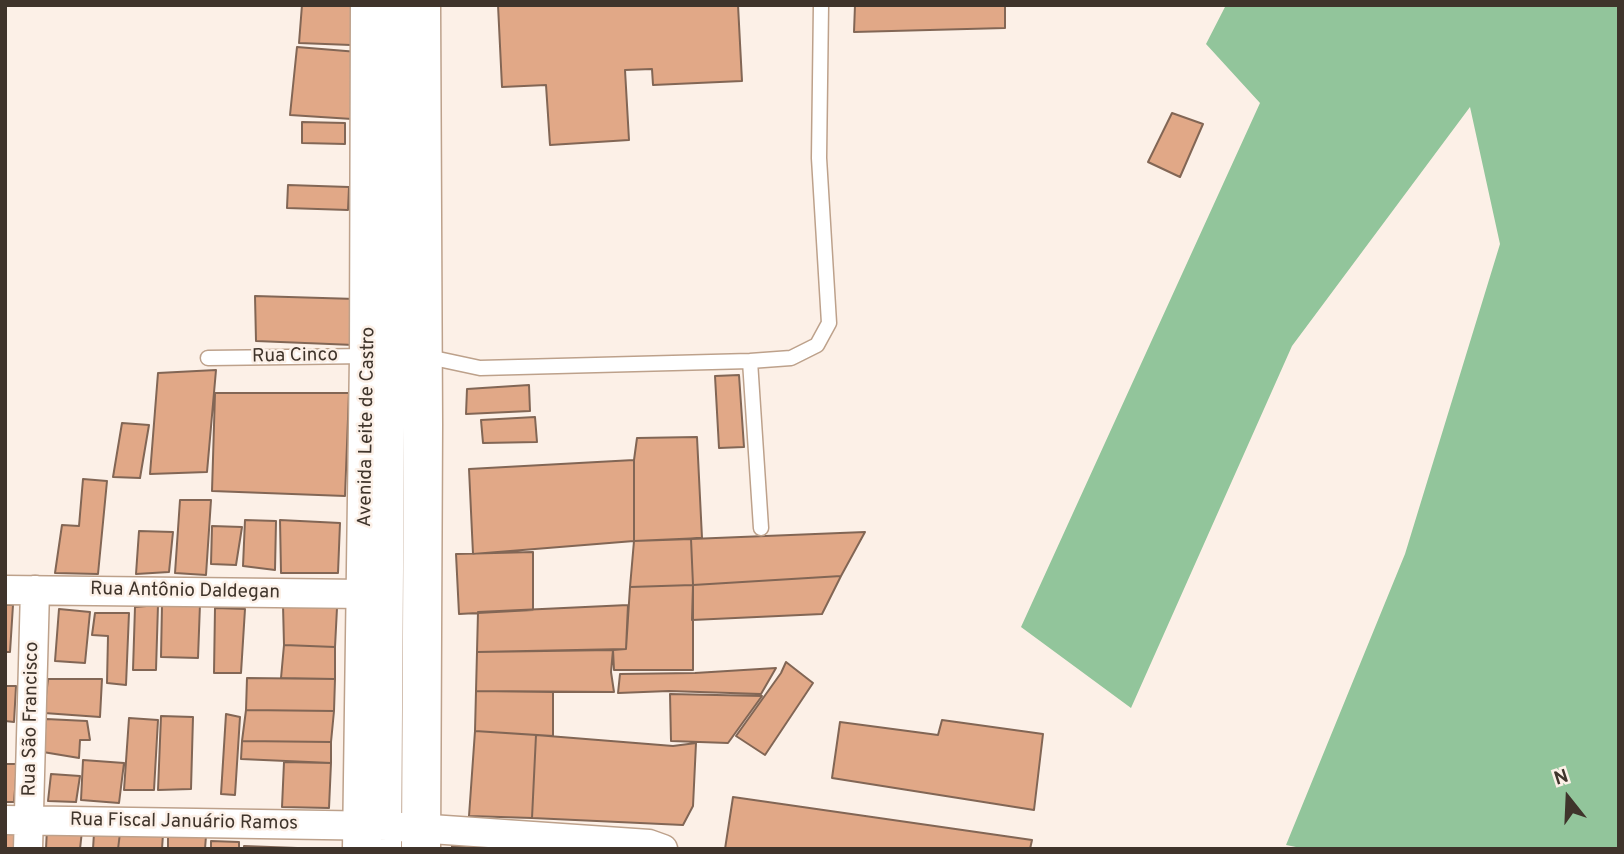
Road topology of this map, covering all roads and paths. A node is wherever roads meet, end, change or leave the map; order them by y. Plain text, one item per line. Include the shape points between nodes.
1 (370, 5) edge
2 (393, 5) edge
3 (421, 5) edge
4 (821, 5) edge
5 (399, 356) junction
6 (208, 358) dead end
7 (750, 361) junction
8 (761, 528) dead end
9 (5, 590) edge
10 (35, 590) junction
11 (365, 594) junction
12 (17, 820) edge
13 (390, 838) edge
14 (28, 849) edge
15 (663, 849) edge

1 - 5 highway, Avenida Leite de Castro
2 - 5 street
3 - 5 highway, Avenida Leite de Castro
4 - 7 lane, Rua Cinco via 819,158 829,323 817,345 791,358
5 - 6 lane, Rua Cinco
5 - 7 lane, Rua Cinco via 480,368
5 - 11 highway, Avenida Leite de Castro
5 - 13 highway, Avenida Leite de Castro
7 - 8 lane
9 - 10 street, Rua Antônio Daldegan
10 - 11 street, Rua Antônio Daldegan
10 - 12 street, Rua São Francisco
11 - 13 highway, Avenida Leite de Castro
12 - 13 street, Rua Fiscal Januário Ramos
12 - 14 street, Rua São Francisco
13 - 15 street, Rua Fiscal Januário Ramos via 649,844

